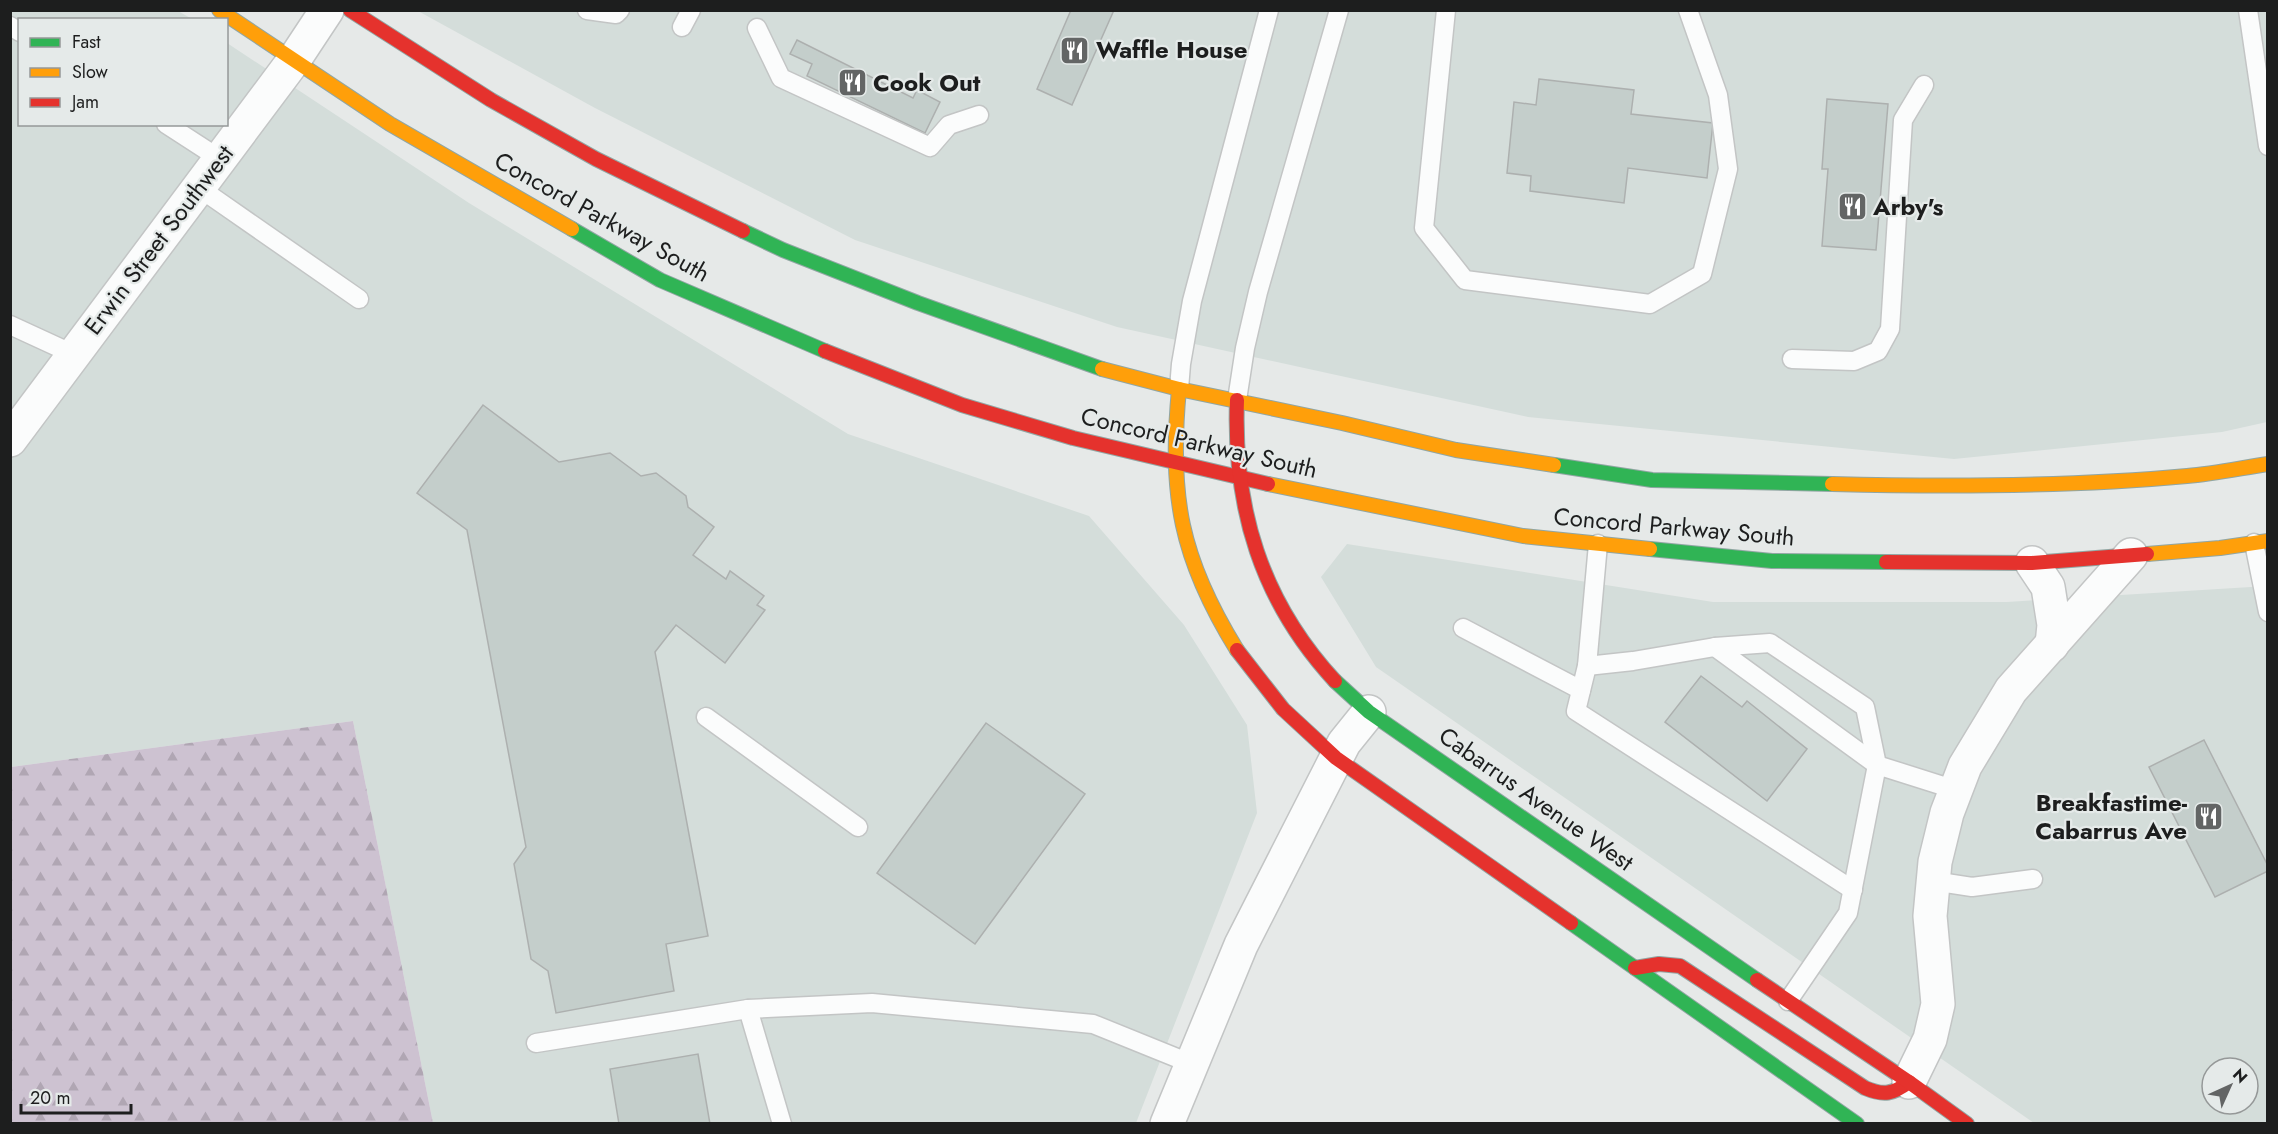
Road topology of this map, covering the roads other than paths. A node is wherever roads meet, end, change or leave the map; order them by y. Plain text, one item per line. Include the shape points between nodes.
1 (219, 10) edge
2 (327, 10) edge
3 (350, 10) edge
4 (587, 10) edge
5 (620, 10) edge
6 (691, 10) edge
7 (1269, 10) edge
8 (1339, 10) edge
9 (1446, 10) edge
10 (1688, 10) edge
11 (2247, 10) edge
12 (682, 27) dead end
13 (757, 28) dead end
14 (294, 60) junction
15 (1924, 85) dead end
16 (979, 115) dead end
17 (169, 126) edge
18 (2268, 146) edge
19 (220, 159) junction
20 (198, 187) junction
21 (359, 299) dead end
22 (10, 325) edge
23 (73, 354) junction
24 (1792, 359) dead end
25 (1179, 389) junction
26 (1237, 400) junction
27 (10, 440) edge
28 (1175, 464) junction
29 (2268, 464) edge
30 (1241, 478) junction
31 (2261, 542) edge
32 (1598, 544) junction
33 (2131, 555) junction
34 (2032, 563) junction
35 (2268, 612) edge
36 (1463, 628) dead end
37 (2052, 645) junction
38 (1715, 647) junction
39 (1587, 666) junction
40 (1581, 690) junction
41 (1369, 712) junction
42 (706, 717) dead end
43 (1336, 758) junction
44 (1877, 765) junction
45 (1956, 790) junction
46 (858, 827) dead end
47 (2033, 879) dead end
48 (1933, 881) junction
49 (1853, 890) junction
50 (1635, 968) junction
51 (1788, 1001) junction
52 (748, 1009) junction
53 (536, 1043) dead end
54 (1192, 1064) junction
55 (1909, 1082) junction
56 (782, 1124) edge
57 (1167, 1124) edge
58 (1857, 1124) edge
59 (1967, 1124) edge

1 - 14 main road, Concord Parkway South
2 - 14 street, Erwin Street Southwest
3 - 25 main road, Concord Parkway South via 491,100 596,159 783,250 1092,366
4 - 5 lane via 616,14
6 - 12 lane
7 - 25 lane via 1192,301
8 - 26 lane via 1258,292
9 - 10 lane via 1424,228 1465,280 1650,304 1702,274 1728,169 1718,95
11 - 18 lane
13 - 16 lane via 781,78 930,147 949,125
14 - 19 street, Erwin Street Southwest
14 - 28 main road, Concord Parkway South via 390,124 660,280 962,405
15 - 24 lane via 1903,120 1890,329 1878,351 1854,361
17 - 19 lane
19 - 20 street, Erwin Street Southwest
20 - 21 lane
20 - 23 street, Erwin Street Southwest
22 - 23 lane
23 - 27 street, Erwin Street Southwest
25 - 26 main road, Concord Parkway South
25 - 28 main road
26 - 29 main road, Concord Parkway South via 1456,450 1652,480 1921,486 2066,484 2189,476
26 - 30 main road, Cabarrus Avenue West
28 - 30 main road, Concord Parkway South
28 - 43 main road via 1187,546 1210,602 1242,658 1272,697
30 - 32 main road, Concord Parkway South via 1523,536
30 - 41 main road, Cabarrus Avenue West via 1259,561 1277,601 1320,666
31 - 33 main road, Concord Parkway South
31 - 35 lane
32 - 34 main road, Concord Parkway South via 1772,561
32 - 39 lane
33 - 34 main road, Concord Parkway South
33 - 37 street
34 - 37 street via 2048,587 2054,625
36 - 40 lane
37 - 45 street via 2011,690 1965,766
38 - 39 lane
38 - 44 lane
38 - 44 lane via 1770,643 1865,707
39 - 40 lane
40 - 49 lane via 1576,711
41 - 43 street
41 - 51 main road, Cabarrus Avenue West
42 - 46 lane
43 - 50 main road
43 - 54 street via 1241,945
44 - 45 lane
44 - 49 lane
45 - 48 street via 1942,833
47 - 48 lane via 1972,887
48 - 55 street via 1930,916 1938,1004 1930,1039
49 - 51 lane via 1848,913
50 - 55 main road via 1680,966 1881,1095 1891,1095
50 - 58 main road
51 - 55 main road, Cabarrus Avenue West
52 - 53 lane
52 - 54 lane via 872,1003 1093,1024
52 - 56 lane
54 - 57 street
55 - 59 main road, Cabarrus Avenue West

